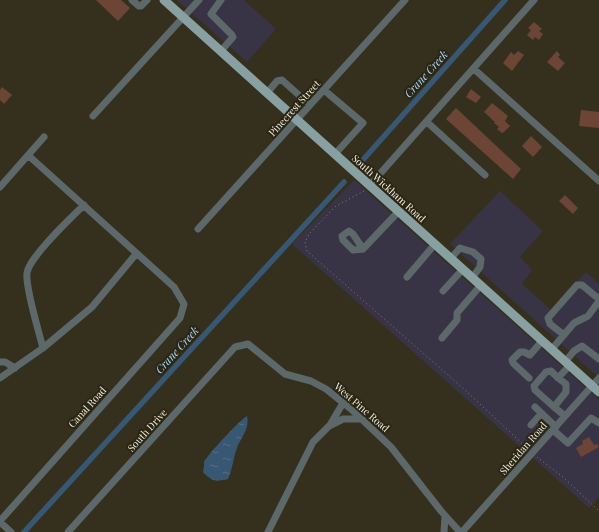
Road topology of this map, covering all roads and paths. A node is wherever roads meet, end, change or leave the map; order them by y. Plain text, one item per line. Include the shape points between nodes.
1 (132, 0) edge
2 (147, 0) edge
3 (164, 0) edge
4 (199, 0) edge
5 (221, 0) edge
6 (406, 0) edge
7 (534, 0) edge
8 (184, 17) junction
9 (221, 51) junction
10 (474, 69) junction
11 (324, 90) junction
12 (267, 93) junction
13 (310, 105) junction
14 (93, 116) dead end
15 (297, 120) junction
16 (427, 122) junction
17 (44, 137) dead end
18 (335, 154) junction
19 (29, 156) junction
20 (485, 174) dead end
21 (599, 181) edge
22 (370, 185) junction
23 (0, 187) edge
24 (84, 205) junction
25 (399, 211) junction
26 (198, 229) dead end
27 (435, 244) junction
28 (363, 249) dead end
29 (136, 254) junction
30 (451, 258) junction
31 (462, 269) junction
32 (407, 277) dead end
33 (472, 278) junction
34 (481, 285) junction
35 (443, 291) dead end
36 (599, 300) edge
37 (564, 334) junction
38 (442, 338) dead end
39 (542, 341) junction
40 (243, 344) joint
41 (43, 348) junction
42 (552, 349) junction
43 (599, 359) edge
44 (0, 362) edge
45 (568, 363) junction
46 (15, 368) junction
47 (0, 378) edge
48 (529, 378) dead end
49 (558, 378) junction
50 (599, 378) edge
51 (596, 389) edge
52 (343, 403) junction
53 (535, 407) dead end
54 (554, 407) junction
55 (541, 414) junction
56 (565, 416) junction
57 (362, 419) junction
58 (599, 423) edge
59 (330, 425) junction
60 (531, 426) dead end
61 (555, 428) junction
62 (533, 453) junction
63 (599, 511) edge
64 (445, 516) junction
65 (0, 521) edge
66 (9, 530) edge
67 (68, 532) edge
68 (268, 532) edge
69 (444, 532) edge
70 (461, 532) edge

1 - 2 street via 141,6
3 - 8 main road, South Wickham Road
4 - 8 street
5 - 9 street via 211,14 232,37
6 - 11 street, Pinecrest Street
7 - 10 street
8 - 9 main road, South Wickham Road
8 - 14 street
9 - 12 main road, South Wickham Road
10 - 16 street
10 - 21 street
11 - 13 street, Pinecrest Street
11 - 18 street via 363,123
12 - 13 street via 277,81 282,80
12 - 15 main road, South Wickham Road
13 - 15 street, Pinecrest Street
15 - 18 main road, South Wickham Road
15 - 26 street, Pinecrest Street
16 - 20 street
16 - 22 street
17 - 19 street
18 - 22 main road, South Wickham Road
19 - 23 street
19 - 24 street
22 - 25 main road, South Wickham Road
22 - 62 path via 360,194 336,206 309,234 305,242 306,251
24 - 29 street
24 - 41 street via 32,260 27,273
25 - 27 main road, South Wickham Road
25 - 28 street
27 - 30 main road, South Wickham Road
27 - 32 street
29 - 41 street via 92,307
29 - 65 street, Canal Road via 174,287 184,304 180,318
30 - 31 main road, South Wickham Road
30 - 33 street via 460,248 473,252 481,259 480,267
31 - 33 main road, South Wickham Road
31 - 35 street
33 - 34 main road, South Wickham Road
34 - 38 street via 457,313 457,320
34 - 39 main road, South Wickham Road
36 - 37 street via 588,316 574,323
36 - 37 street via 582,285 577,285 548,318 550,324
37 - 42 street
39 - 42 main road, South Wickham Road
39 - 48 street via 530,355 520,352 512,360
40 - 52 street, West Pine Road via 254,348 285,374 311,381
40 - 67 street, South Drive via 235,347
41 - 46 street
42 - 45 main road, South Wickham Road
43 - 45 street via 582,346 574,352
44 - 46 street
45 - 49 street
45 - 51 main road, South Wickham Road
46 - 47 street
49 - 54 street via 566,384 566,392
49 - 54 street via 551,372 546,372 534,386 535,390
50 - 51 street, Sheridan Road
51 - 56 street, Sheridan Road
52 - 57 street, West Pine Road
52 - 59 street
53 - 55 street
54 - 56 street
55 - 60 street
55 - 61 street
56 - 61 street, Sheridan Road
57 - 59 street via 343,419
57 - 64 street, West Pine Road via 392,447
58 - 61 street via 590,418 568,443
59 - 68 street via 313,442
61 - 62 street, Sheridan Road
62 - 63 path
62 - 70 street, Sheridan Road
64 - 69 street
64 - 70 street, West Pine Road
65 - 66 street

